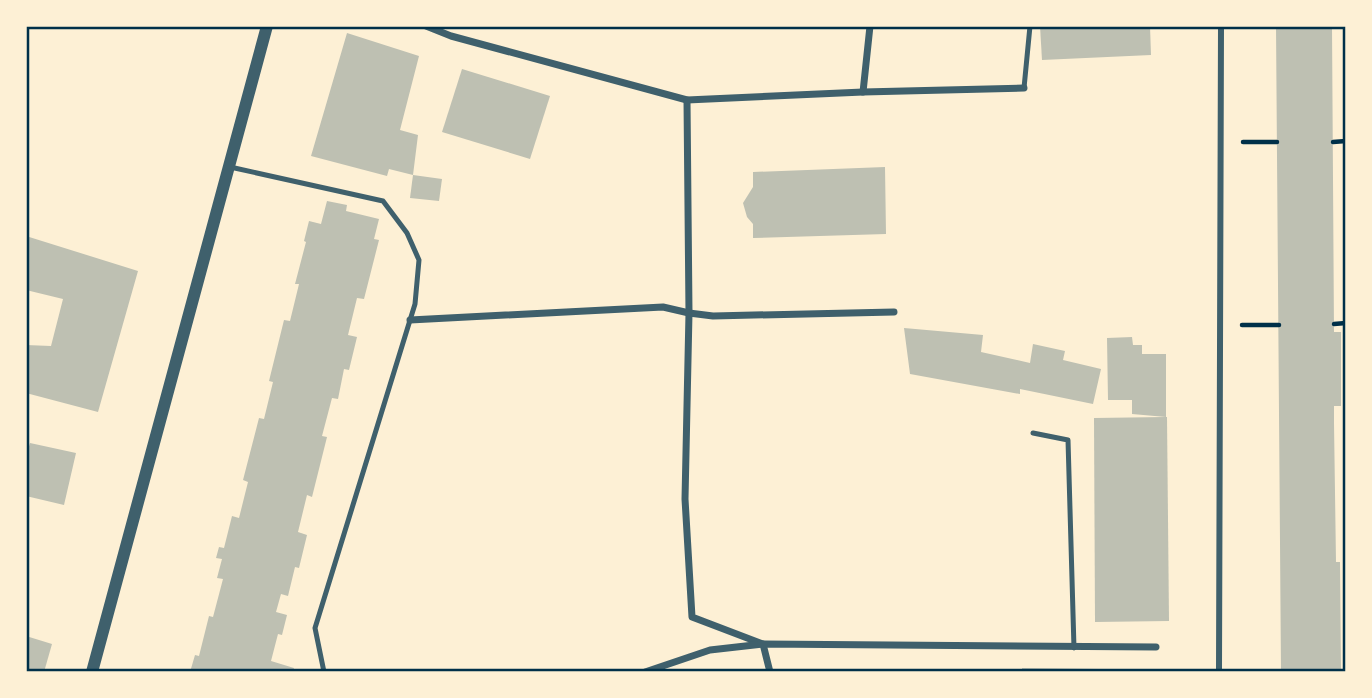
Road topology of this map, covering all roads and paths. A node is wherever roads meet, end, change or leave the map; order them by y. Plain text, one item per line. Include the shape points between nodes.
1 (267, 26) edge
2 (426, 26) edge
3 (870, 26) edge
4 (1030, 26) edge
5 (1220, 26) edge
6 (1024, 88) joint
7 (863, 92) junction
8 (687, 100) junction
9 (1346, 141) edge
10 (1277, 142) dead end
11 (1333, 142) dead end
12 (1220, 143) junction
13 (228, 166) junction
14 (894, 312) dead end
15 (689, 313) junction
16 (410, 320) junction
17 (1346, 323) edge
18 (1334, 324) dead end
19 (1220, 325) junction
20 (1279, 325) dead end
21 (1033, 433) dead end
22 (763, 644) junction
23 (1074, 648) junction
24 (1156, 648) dead end
25 (92, 672) edge
26 (324, 672) edge
27 (645, 672) edge
28 (771, 672) edge
29 (1219, 672) edge

1 - 13 street
2 - 8 street
3 - 7 street
4 - 6 lane
5 - 12 street
6 - 7 street
7 - 8 street
8 - 15 street
9 - 11 path
10 - 12 path
12 - 19 street
13 - 16 lane via 383,201 407,233 419,260
13 - 25 street
14 - 15 street
15 - 16 street via 663,307
15 - 22 street via 685,499 692,617
16 - 26 lane via 315,628
17 - 18 path
19 - 20 path
19 - 29 street
21 - 23 lane via 1068,440
22 - 23 street
22 - 27 street via 710,650
22 - 28 street
23 - 24 street

